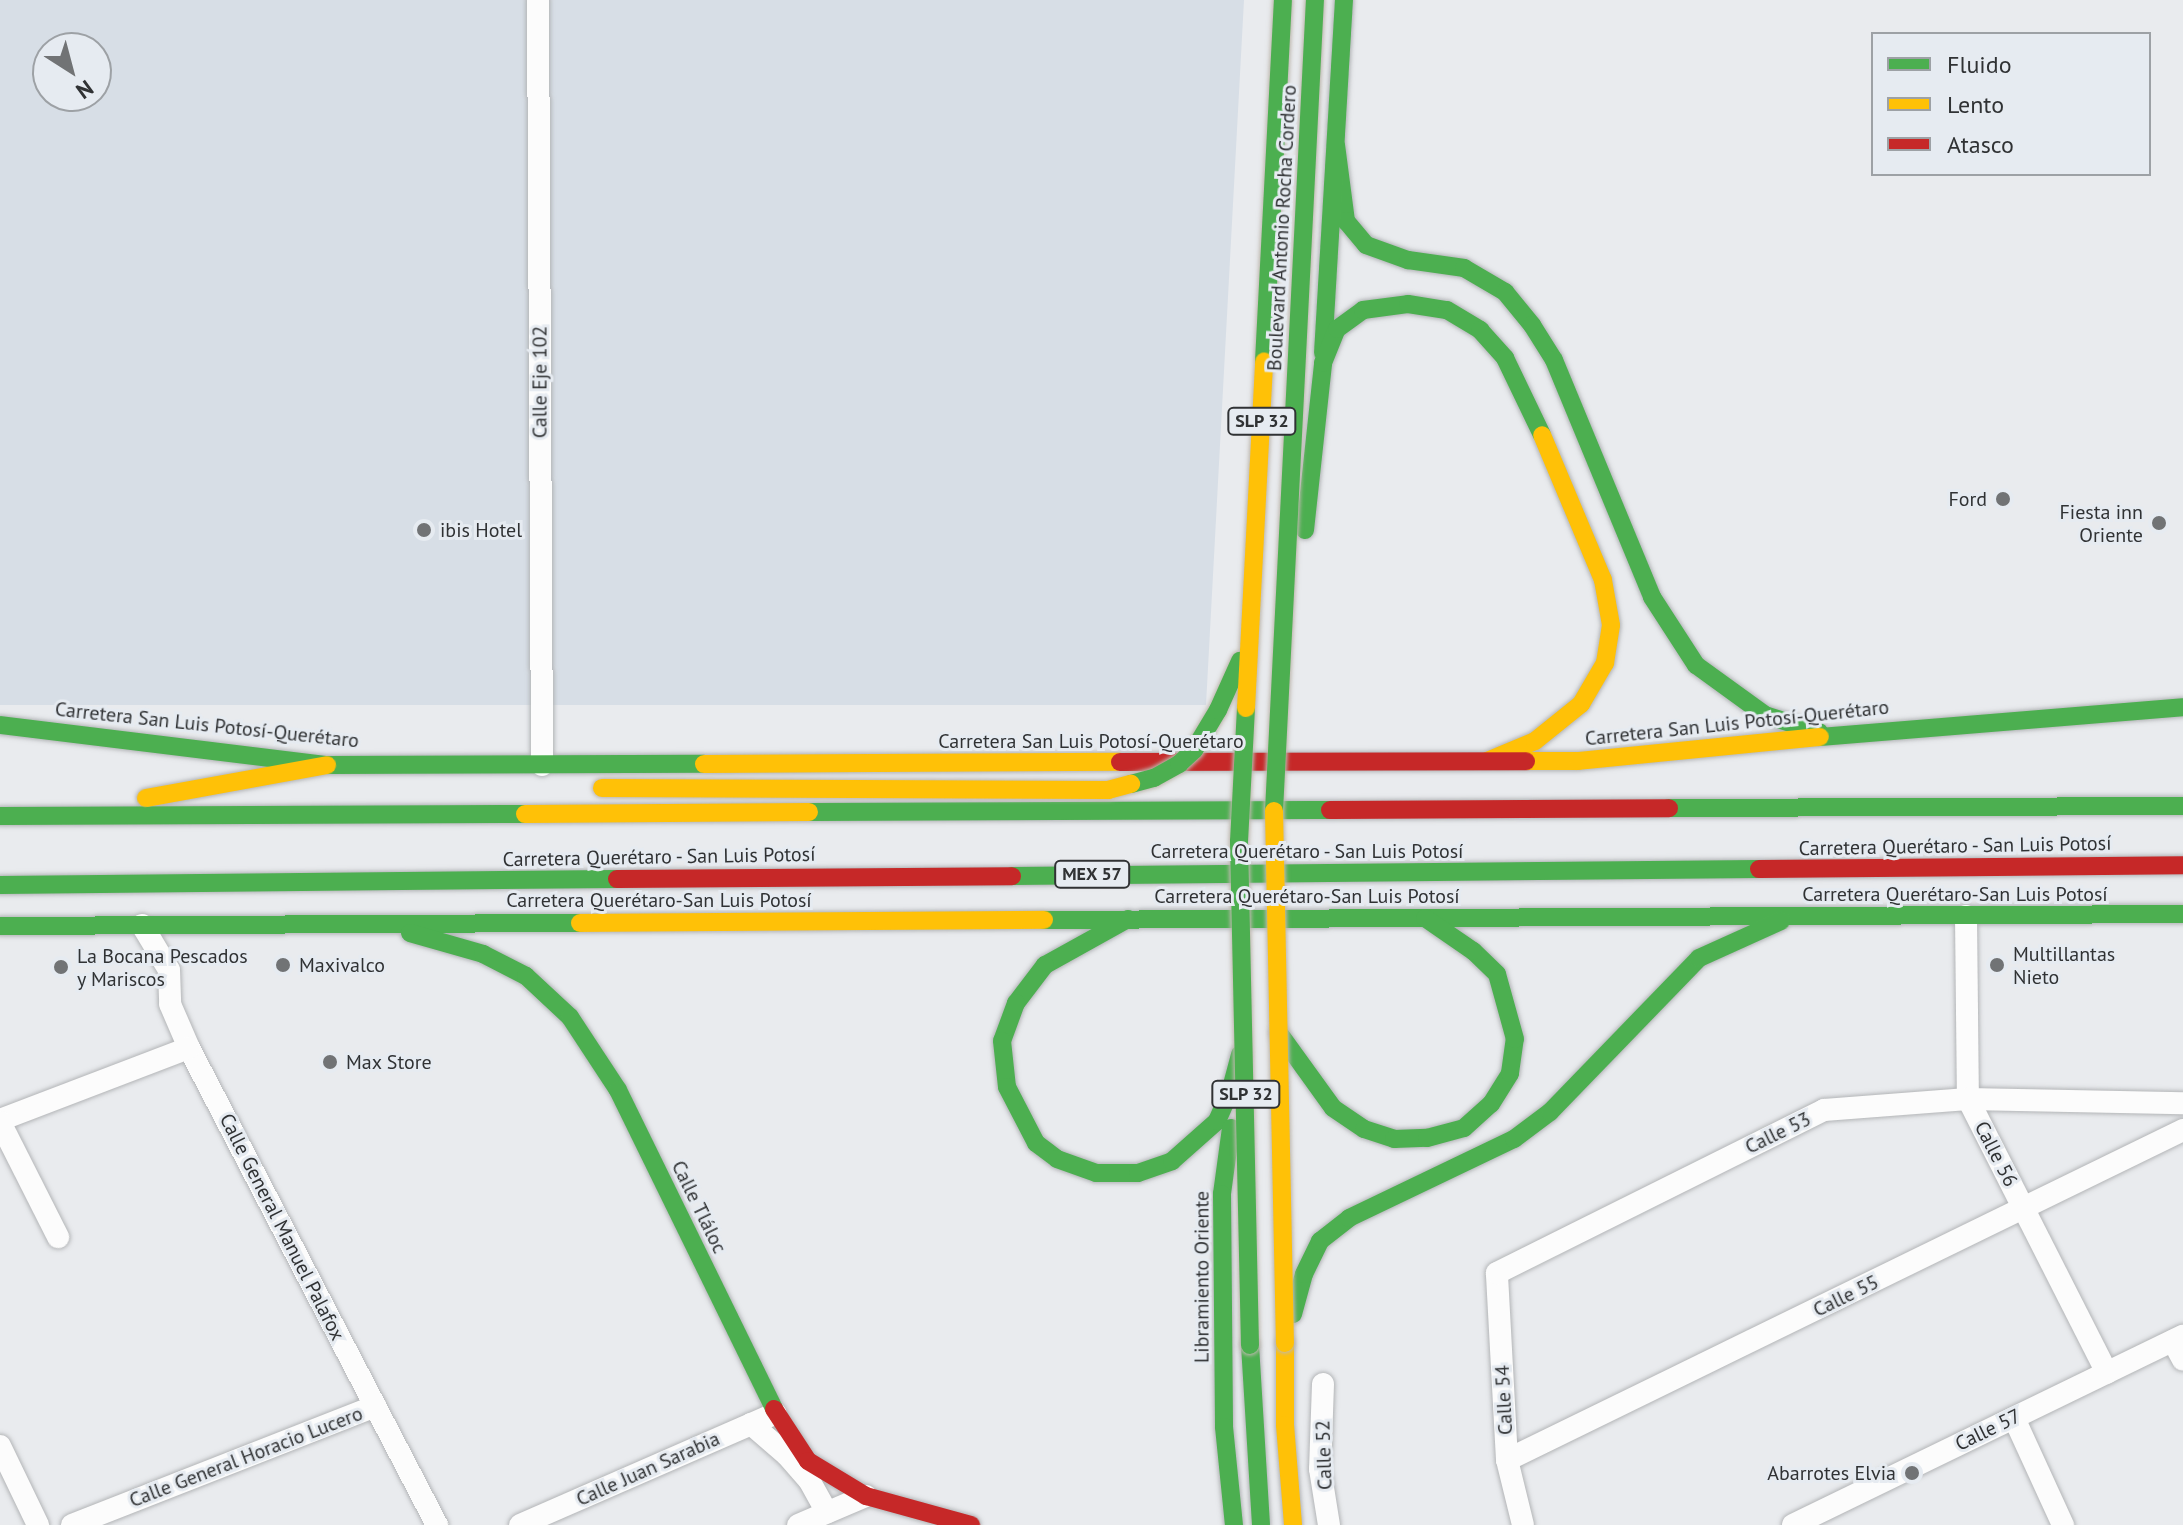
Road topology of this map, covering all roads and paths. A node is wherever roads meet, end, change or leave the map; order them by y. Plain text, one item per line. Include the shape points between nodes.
1 (538, 0) edge
2 (1283, 0) edge
3 (1315, 0) edge
4 (1344, 0) edge
5 (1263, 13) dead end
6 (1336, 145) junction
7 (1266, 357) junction
8 (1323, 363) junction
9 (1286, 594) junction
10 (1251, 635) junction
11 (2183, 707) edge
12 (0, 725) edge
13 (1832, 736) junction
14 (1487, 761) junction
15 (327, 765) junction
16 (542, 765) junction
17 (595, 788) dead end
18 (193, 789) junction
19 (300, 790) dead end
20 (2183, 806) edge
21 (0, 816) edge
22 (50, 816) junction
23 (2183, 865) edge
24 (0, 885) edge
25 (2183, 914) edge
26 (1790, 916) junction
27 (1966, 916) junction
28 (1425, 918) junction
29 (1128, 919) junction
30 (369, 924) junction
31 (142, 925) junction
32 (0, 926) edge
33 (1245, 1031) junction
34 (1279, 1033) junction
35 (189, 1048) junction
36 (1968, 1099) junction
37 (2183, 1103) edge
38 (0, 1121) edge
39 (2183, 1130) edge
40 (2024, 1210) junction
41 (58, 1237) dead end
42 (1497, 1273) joint
43 (1285, 1343) junction
44 (2180, 1346) edge
45 (2107, 1373) junction
46 (1323, 1384) dead end
47 (375, 1406) junction
48 (776, 1413) junction
49 (2014, 1418) junction
50 (751, 1424) junction
51 (0, 1446) edge
52 (1507, 1460) junction
53 (866, 1496) junction
54 (827, 1512) junction
55 (38, 1525) edge
56 (72, 1525) edge
57 (437, 1525) edge
58 (520, 1525) edge
59 (798, 1525) edge
60 (971, 1525) edge
61 (1234, 1525) edge
62 (1261, 1525) edge
63 (1293, 1525) edge
64 (1329, 1525) edge
65 (1523, 1525) edge
66 (1793, 1525) edge
67 (2063, 1525) edge

1 - 16 street, Calle Eje 102
2 - 7 main road, Boulevard Antonio Rocha Cordero / SLP 32, bridge
3 - 9 main road, Boulevard Antonio Rocha Cordero / SLP 32, bridge
4 - 6 main road
5 - 7 main road, Boulevard Antonio Rocha Cordero via 1247,320
6 - 8 main road
6 - 13 main road via 1346,221 1366,245 1408,260 1464,268 1505,292 1532,325 1554,360 1652,597 1696,665 1765,715
7 - 10 main road, Boulevard Antonio Rocha Cordero / SLP 32, bridge
8 - 9 main road via 1302,563
8 - 14 main road via 1337,329 1363,310 1408,304 1447,310 1480,330 1505,358 1532,411 1603,580 1611,625 1605,663 1581,704 1535,741
9 - 34 main road, Boulevard Antonio Rocha Cordero / SLP 32, bridge via 1272,842
10 - 17 main road, SLP 32, bridge via 1194,750 1179,764 1139,784 1108,790
10 - 33 main road, Boulevard Antonio Rocha Cordero / SLP 32, bridge via 1239,842
11 - 13 main road, Carretera San Luis Potosí-Querétaro
12 - 15 main road, Carretera San Luis Potosí-Querétaro
13 - 14 main road, Carretera San Luis Potosí-Querétaro via 1578,761
14 - 16 main road, Carretera San Luis Potosí-Querétaro
15 - 16 main road, Carretera San Luis Potosí-Querétaro
15 - 18 main road
18 - 19 main road
18 - 22 main road
20 - 22 main road, Carretera Querétaro - San Luis Potosí
21 - 22 main road, Carretera Querétaro - San Luis Potosí
23 - 24 main road, Carretera Querétaro - San Luis Potosí / MEX 57
25 - 27 main road, Carretera Querétaro-San Luis Potosí
26 - 27 main road, Carretera Querétaro-San Luis Potosí
26 - 28 main road, Carretera Querétaro-San Luis Potosí
26 - 43 main road via 1699,958 1550,1112 1514,1139 1349,1218 1320,1241 1304,1274
27 - 36 street, Calle 56
28 - 29 main road, Carretera Querétaro-San Luis Potosí
28 - 34 main road via 1497,974 1515,1039 1510,1073 1491,1104 1464,1128 1427,1138 1394,1139 1364,1129 1333,1108
29 - 30 main road, Carretera Querétaro-San Luis Potosí
29 - 33 main road, bridge via 1045,965 1016,1003 1002,1041 1007,1087 1036,1143 1057,1159 1096,1173 1138,1173 1172,1161 1217,1121
30 - 31 main road, Carretera Querétaro-San Luis Potosí
30 - 48 main road, Calle Tláloc via 483,954 526,976 570,1017 618,1090
31 - 32 main road, Carretera Querétaro-San Luis Potosí
31 - 35 street, Calle General Manuel Palafox via 169,970 170,1004
33 - 61 main road, Libramiento Oriente via 1222,1194 1224,1427
33 - 62 main road, SLP 32, bridge via 1250,1345
34 - 43 main road, SLP 32, bridge
35 - 38 street
35 - 47 street, Calle General Manuel Palafox
36 - 37 street, Calle 53
36 - 40 street, Calle 56
36 - 42 street, Calle 53 via 1824,1110
38 - 41 street
39 - 40 street, Calle 55
40 - 45 street, Calle 56
40 - 52 street, Calle 55
42 - 52 street, Calle 54
43 - 63 main road, SLP 32
44 - 45 street, Calle 57
45 - 49 street, Calle 57
46 - 64 street, Calle 52 via 1320,1469
47 - 56 street, Calle General Horacio Lucero
47 - 57 street, Calle General Manuel Palafox
48 - 50 street, Calle Juan Sarabia
48 - 53 main road, Calle Tláloc via 808,1461
49 - 66 street, Calle 57
49 - 67 street
50 - 54 street via 809,1480
50 - 58 street, Calle Juan Sarabia
51 - 55 street
52 - 65 street, Calle 54
53 - 54 street
53 - 60 main road, Calle Tláloc
54 - 59 street

